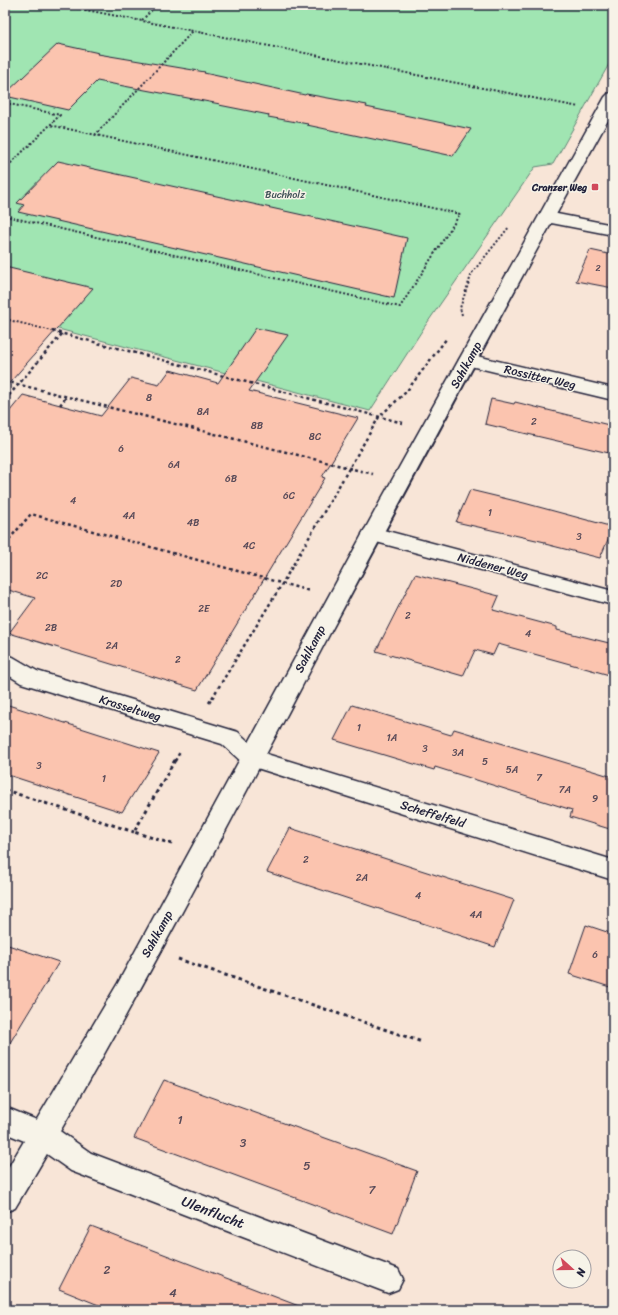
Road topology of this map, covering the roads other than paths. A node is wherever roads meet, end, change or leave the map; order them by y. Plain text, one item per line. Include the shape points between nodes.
1 (613, 97) edge
2 (547, 217) junction
3 (613, 230) edge
4 (468, 360) junction
5 (613, 394) edge
6 (372, 534) junction
7 (613, 598) edge
8 (5, 663) edge
9 (252, 758) junction
10 (613, 870) edge
11 (5, 1120) edge
12 (44, 1136) junction
13 (5, 1199) edge
14 (388, 1279) dead end

1 - 2 street, Sahlkamp
2 - 3 street
2 - 4 street, Sahlkamp
4 - 5 street, Rossitter Weg
4 - 6 street, Sahlkamp
6 - 7 street, Niddener Weg
6 - 9 street, Sahlkamp
8 - 9 street, Krasseltweg via 29,677 230,738
9 - 10 street, Scheffelfeld
9 - 12 street, Sahlkamp
11 - 12 street, Ulenflucht
12 - 13 street, Sahlkamp
12 - 14 street, Ulenflucht via 81,1162

